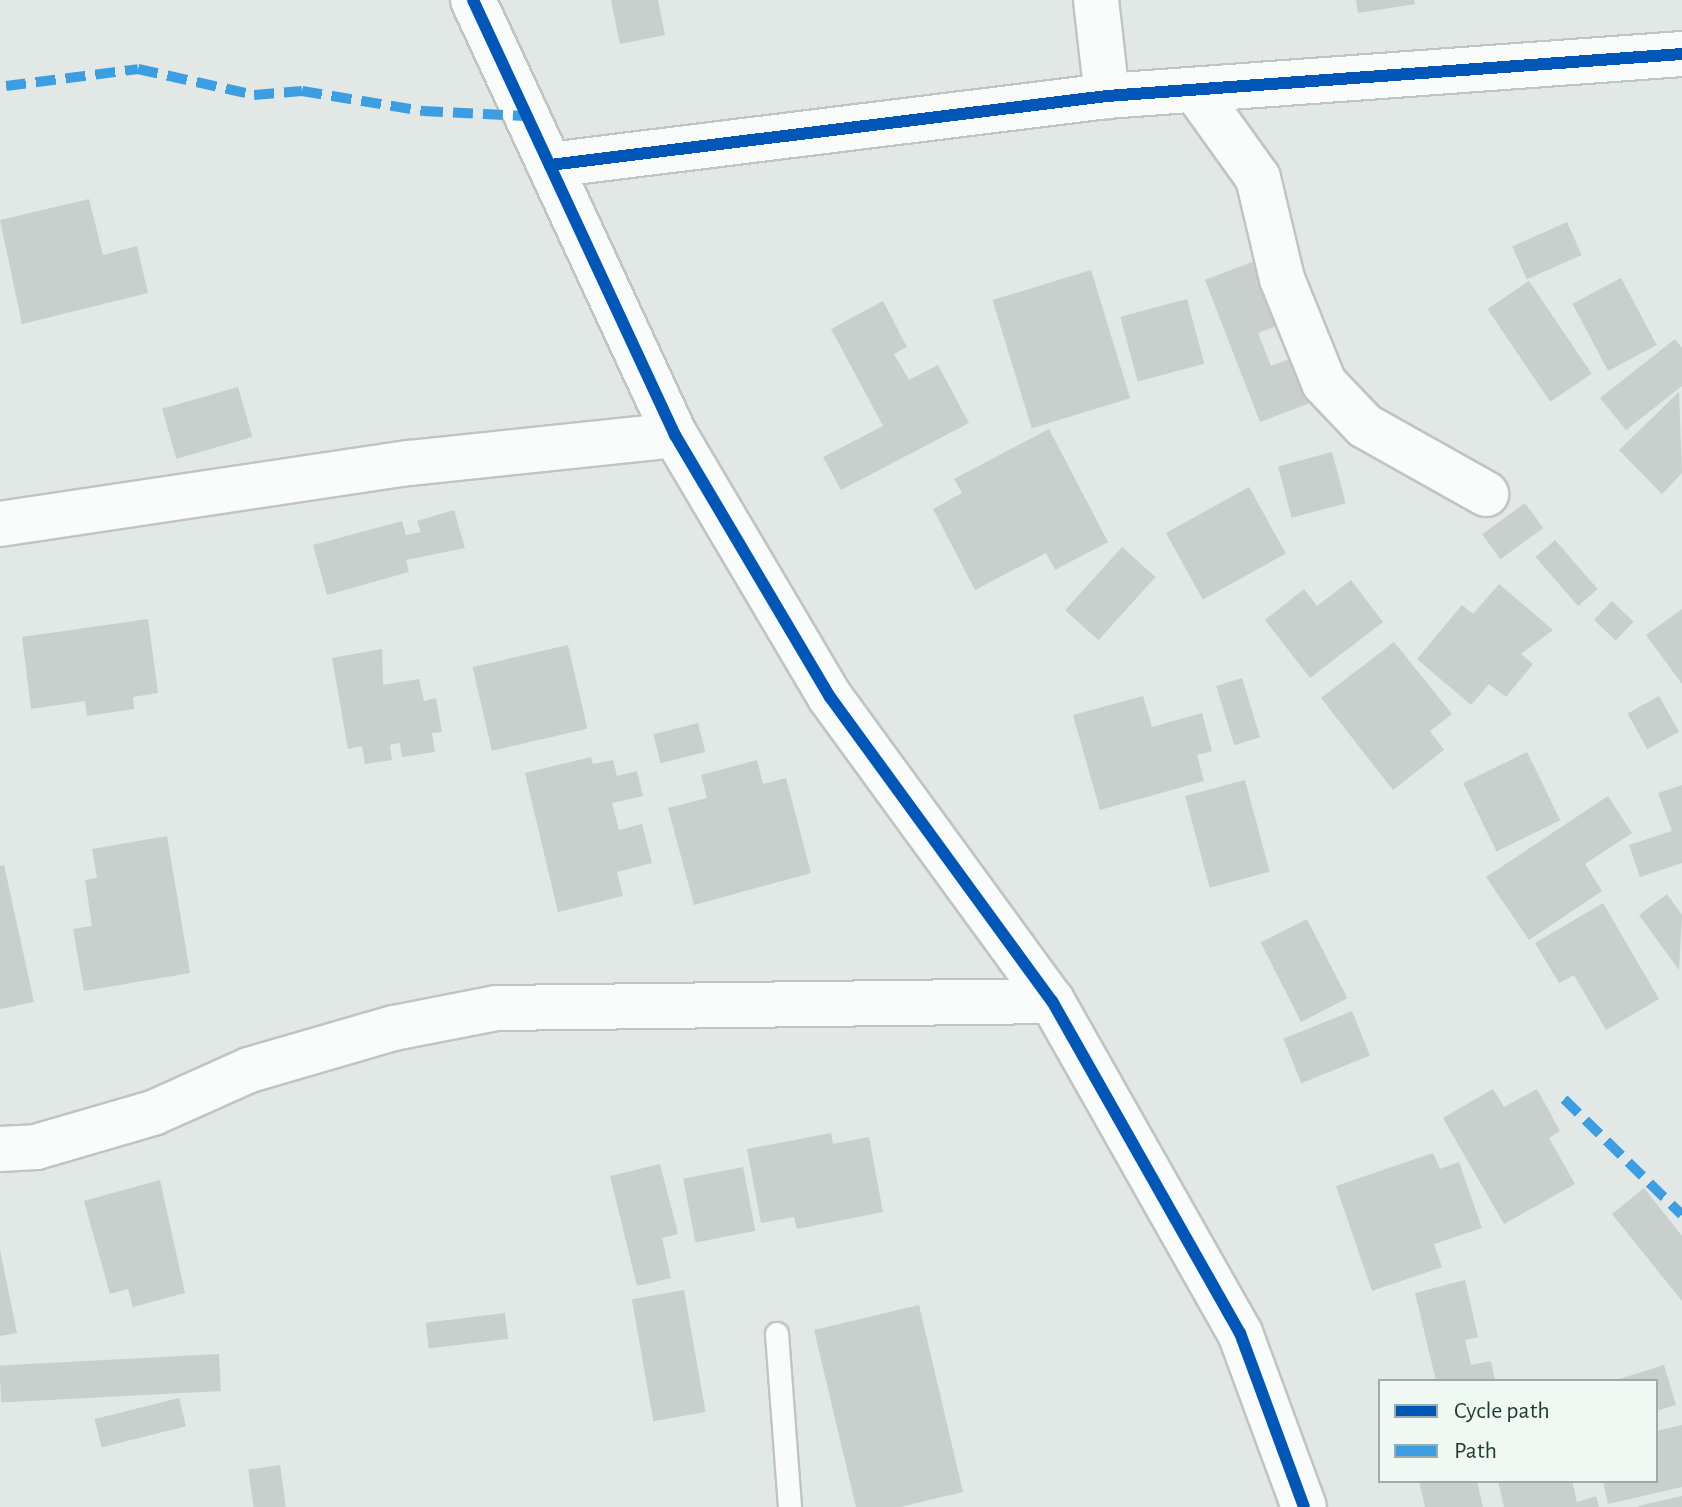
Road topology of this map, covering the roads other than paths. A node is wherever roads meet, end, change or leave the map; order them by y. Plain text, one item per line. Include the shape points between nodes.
1 (473, 0) edge
2 (1096, 0) edge
3 (1682, 54) edge
4 (1195, 90) junction
5 (1107, 96) junction
6 (550, 165) junction
7 (675, 435) junction
8 (1486, 494) dead end
9 (0, 524) edge
10 (1052, 1001) junction
11 (0, 1149) edge
12 (777, 1334) dead end
13 (790, 1507) edge
14 (1304, 1507) edge

1 - 6 street
2 - 5 street
3 - 4 street
4 - 5 street
4 - 8 street via 1258,178 1282,279 1324,383 1365,426
5 - 6 street
6 - 7 street
7 - 9 street via 409,463
7 - 10 street via 830,697
10 - 11 street via 497,1008 394,1028 249,1070 153,1113 36,1147
10 - 14 street via 1240,1333
12 - 13 lane

